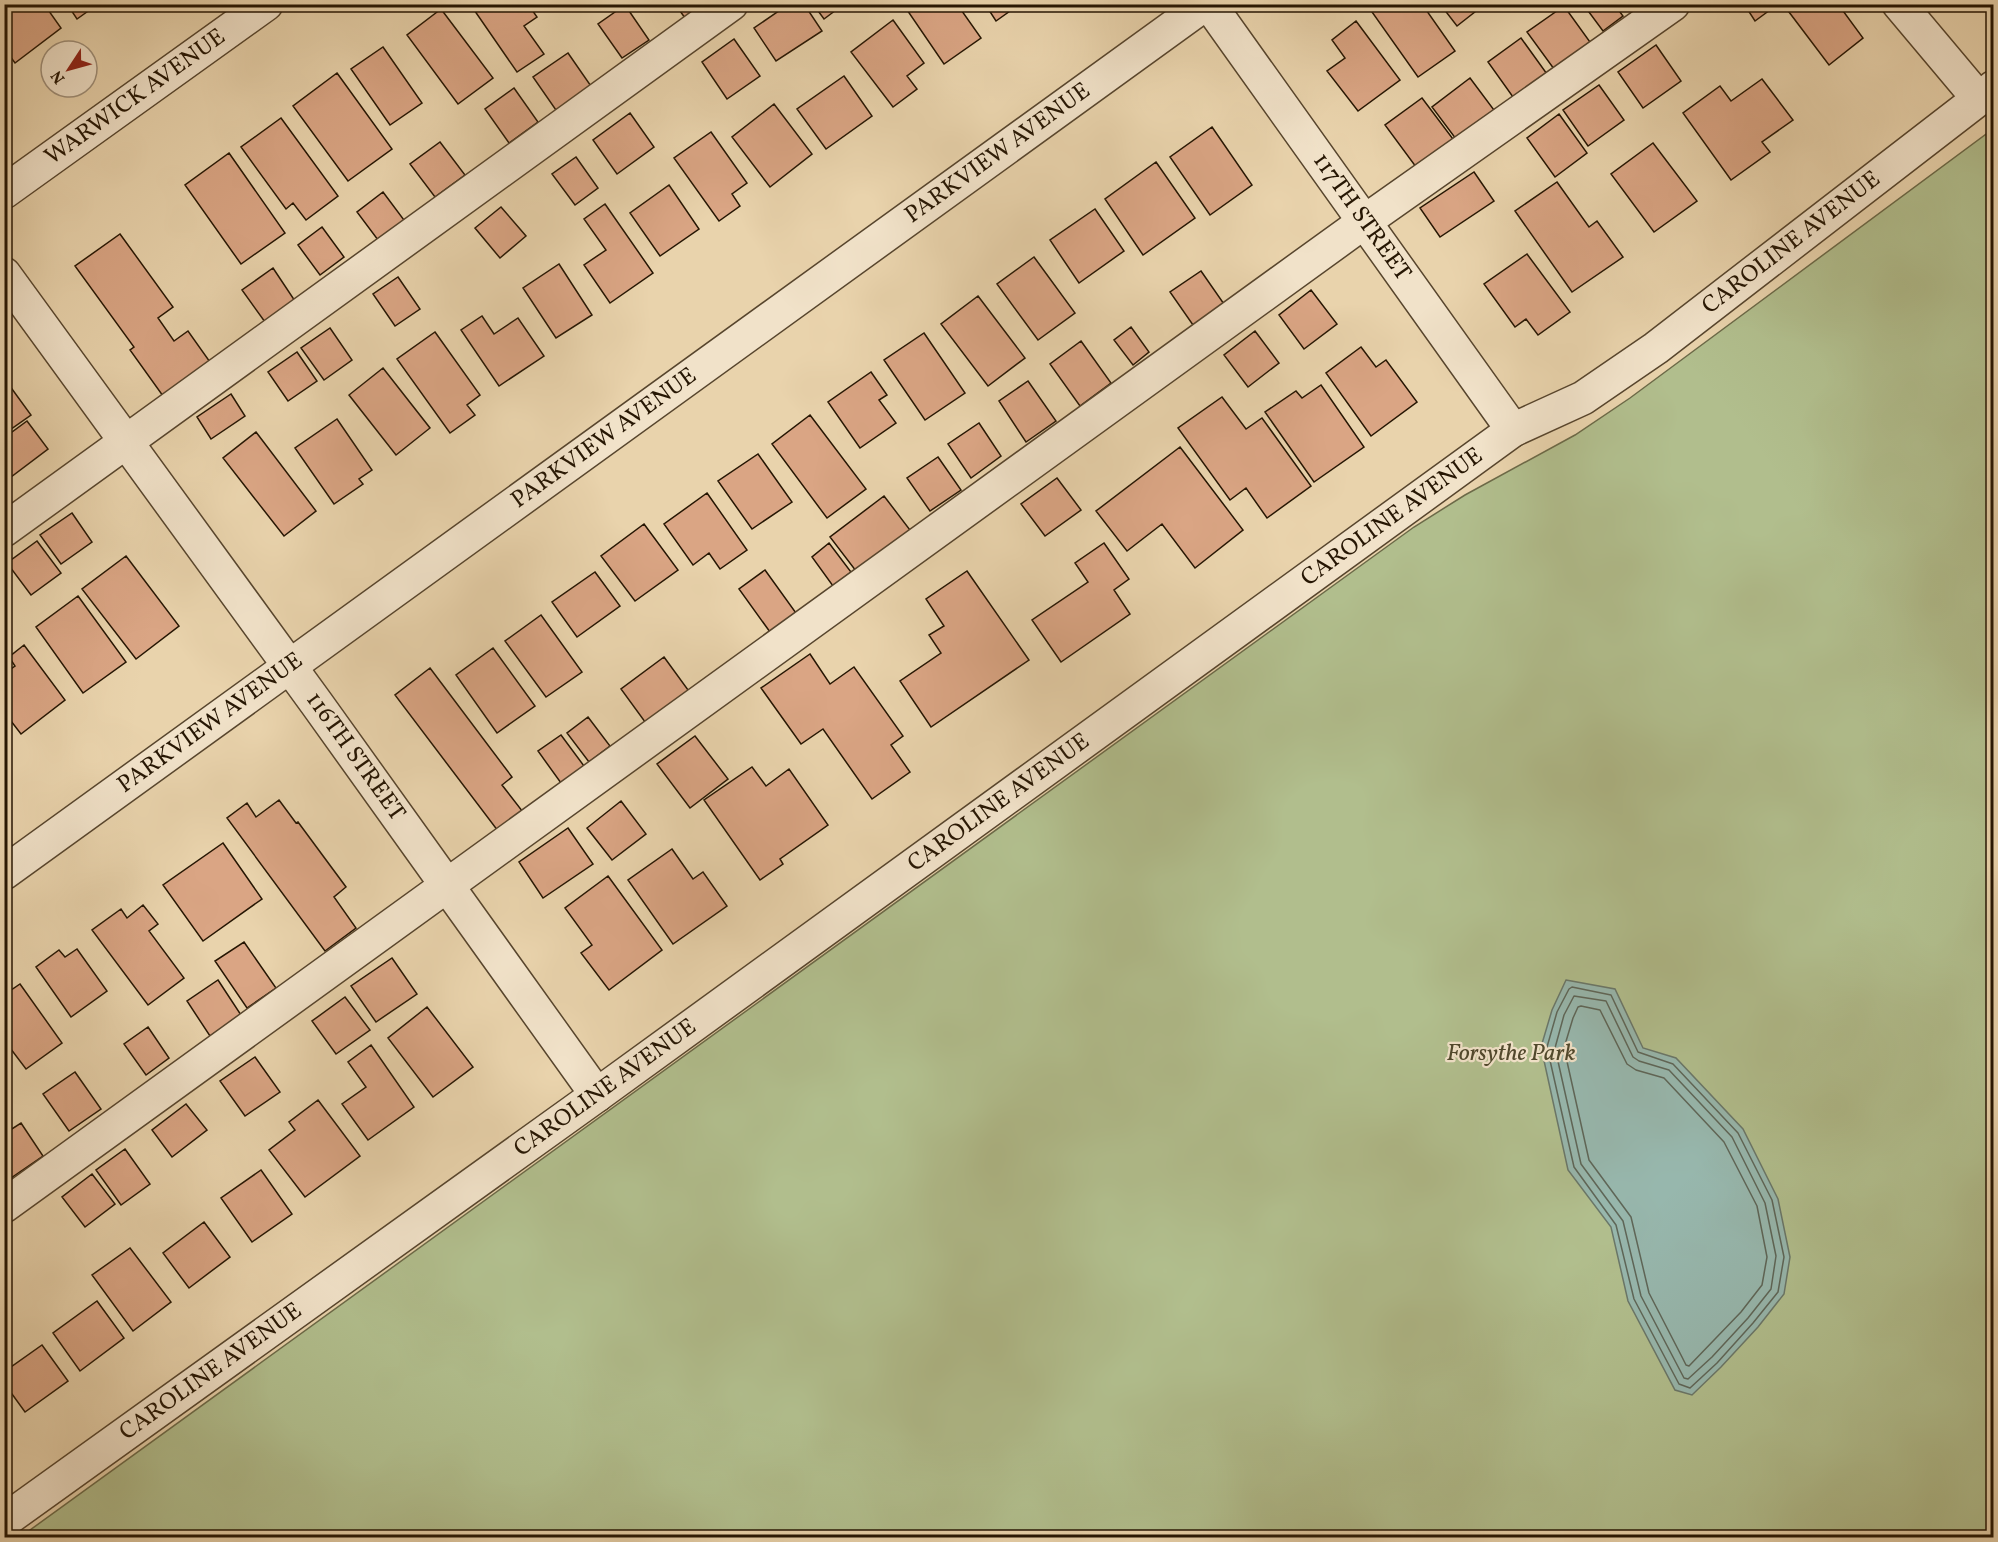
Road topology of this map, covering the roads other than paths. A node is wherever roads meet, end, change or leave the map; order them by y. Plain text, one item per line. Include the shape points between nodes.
1 (266, 4) edge
2 (731, 4) edge
3 (1207, 4) edge
4 (1673, 4) edge
5 (1899, 4) edge
6 (1986, 93) edge
7 (4, 192) edge
8 (1364, 222) junction
9 (4, 274) edge
10 (1513, 430) junction
11 (126, 441) junction
12 (4, 530) edge
13 (290, 667) junction
14 (4, 873) edge
15 (447, 887) junction
16 (597, 1095) junction
17 (4, 1206) edge
18 (4, 1521) edge

1 - 7 street, WARWICK AVENUE
2 - 11 street
3 - 8 street, 117TH STREET
3 - 13 street, PARKVIEW AVENUE
4 - 8 street
5 - 6 street
6 - 10 street, CAROLINE AVENUE via 1656,348 1583,398
8 - 10 street, 117TH STREET
8 - 15 street
9 - 11 street, 116TH STREET
10 - 16 street, CAROLINE AVENUE
11 - 12 street
11 - 13 street, 116TH STREET
13 - 14 street, PARKVIEW AVENUE
13 - 15 street, 116TH STREET
15 - 16 street, 116TH STREET
15 - 17 street
16 - 18 street, CAROLINE AVENUE

